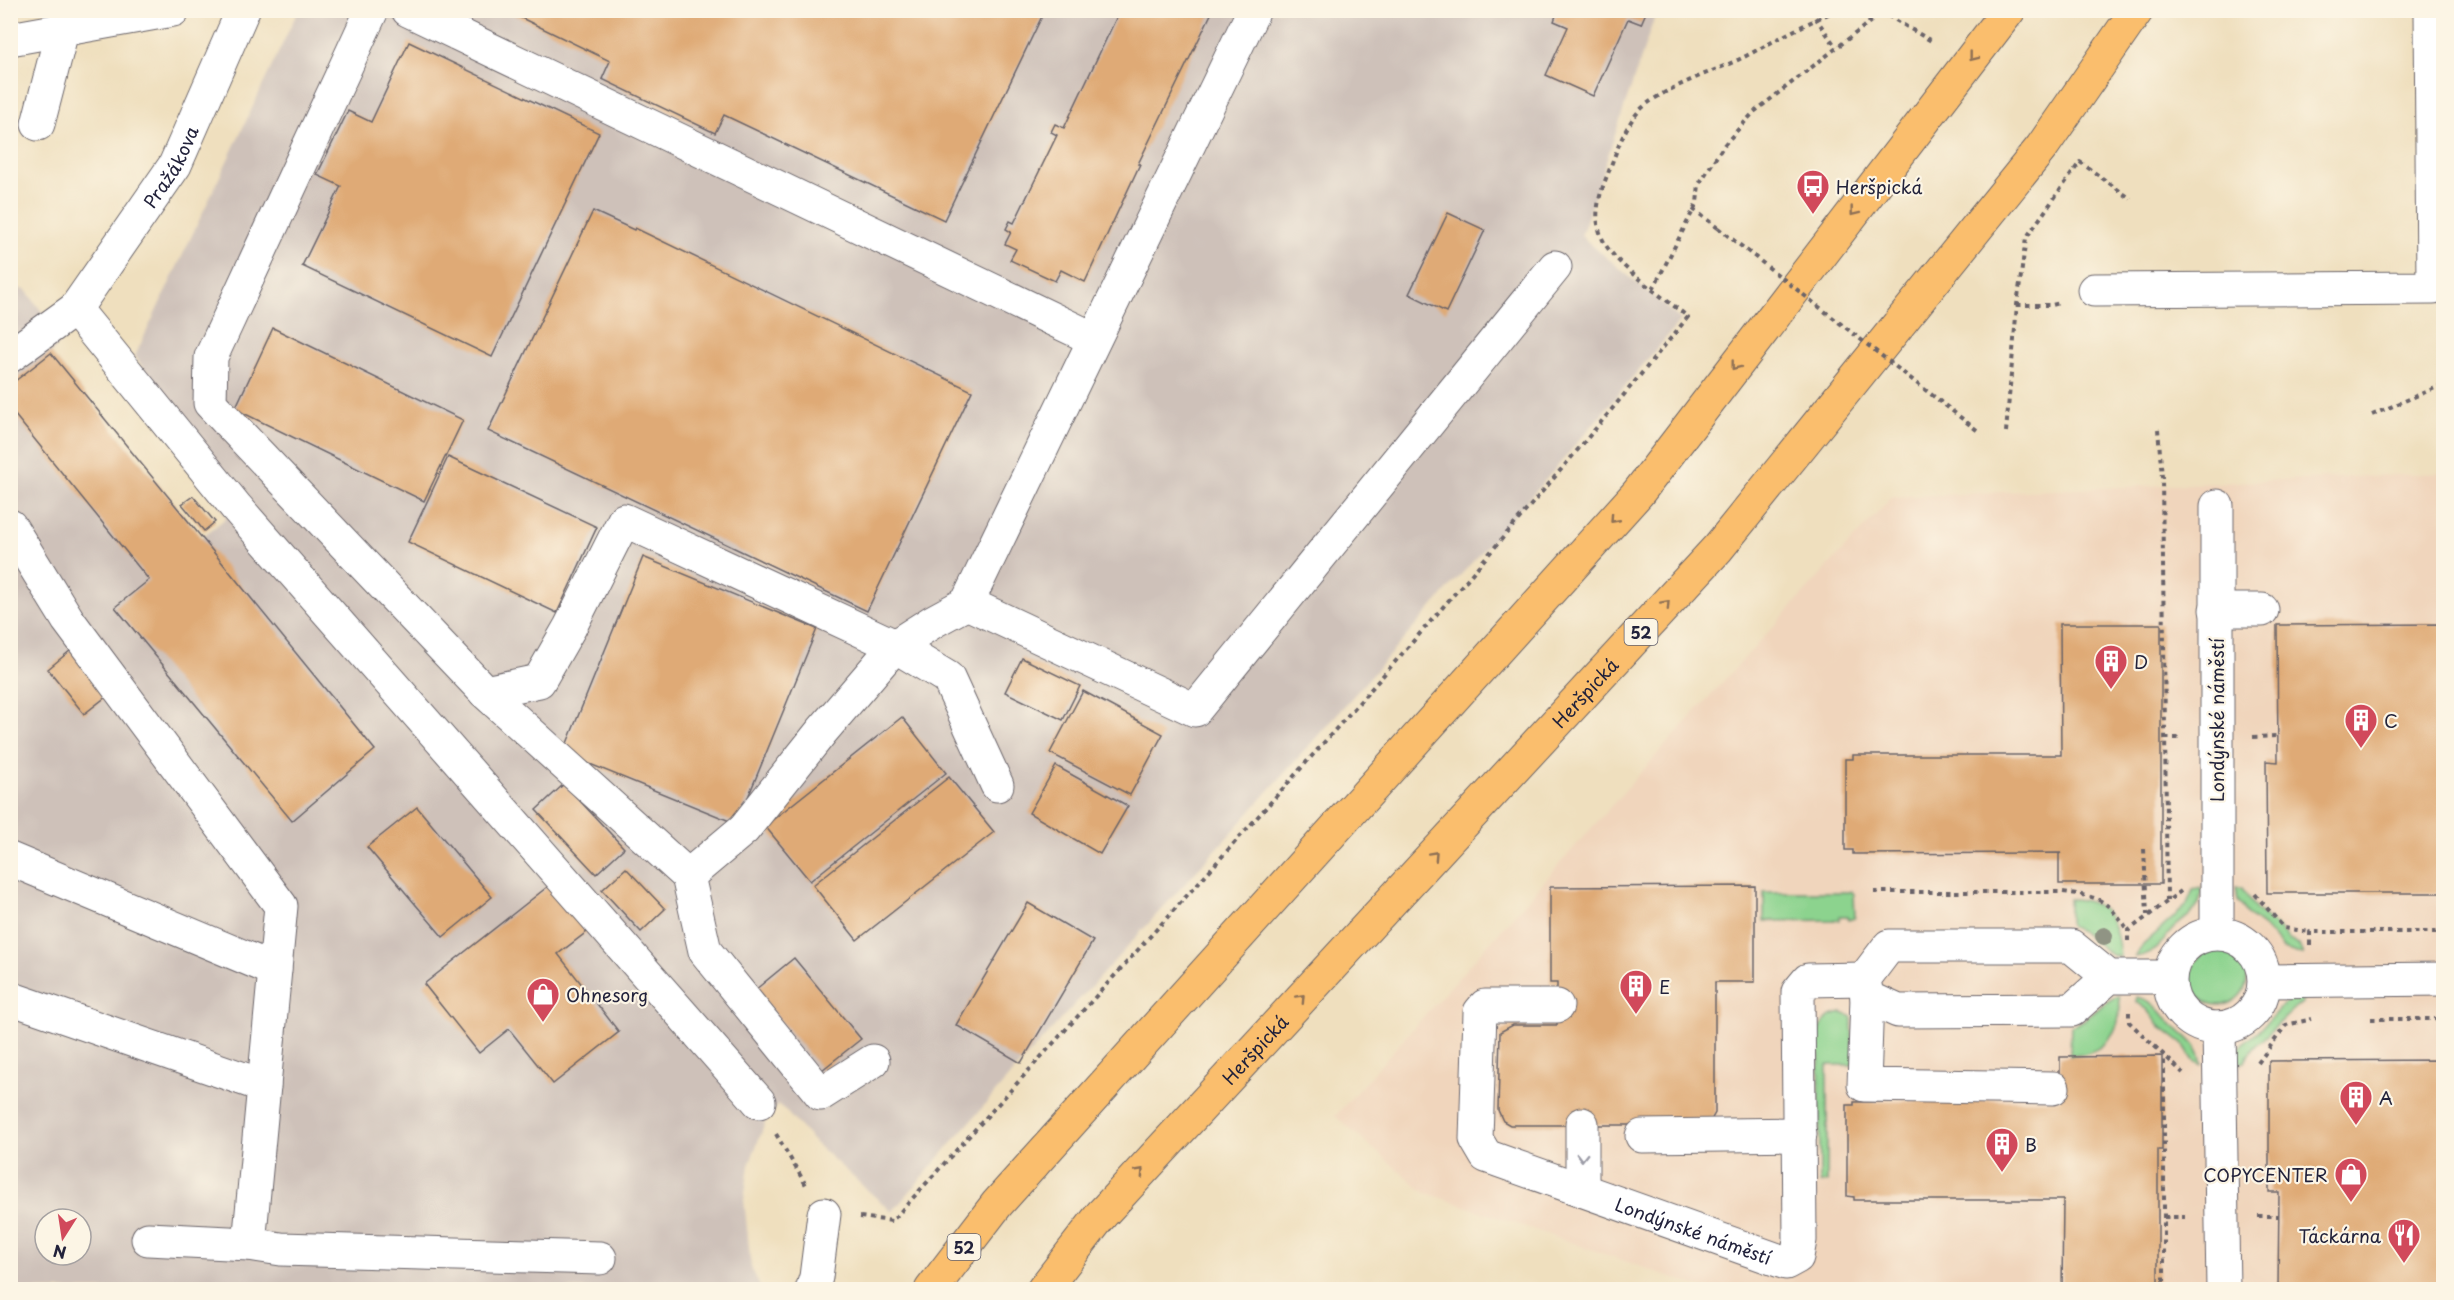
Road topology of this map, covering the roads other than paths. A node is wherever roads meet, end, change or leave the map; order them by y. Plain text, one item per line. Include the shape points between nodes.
1 (173, 10) edge
2 (243, 10) edge
3 (372, 10) edge
4 (408, 10) edge
5 (1254, 10) edge
6 (2008, 10) edge
7 (2137, 10) edge
8 (2431, 10) edge
9 (62, 31) junction
10 (10, 39) edge
11 (38, 124) dead end
12 (1554, 267) dead end
13 (2094, 290) road end
14 (75, 309) junction
15 (1095, 339) junction
16 (10, 356) edge
17 (2217, 506) dead end
18 (10, 526) edge
19 (967, 603) junction
20 (2216, 610) junction
21 (2262, 610) dead end
22 (895, 646) junction
23 (485, 692) junction
24 (997, 785) dead end
25 (10, 859) edge
26 (688, 876) junction
27 (2217, 933) junction
28 (275, 970) junction
29 (2109, 977) junction
30 (2169, 977) junction
31 (2444, 979) edge
32 (2265, 981) junction
33 (1866, 988) junction
34 (10, 998) edge
35 (1557, 1006) dead end
36 (2219, 1028) junction
37 (873, 1061) dead end
38 (264, 1086) junction
39 (2053, 1088) dead end
40 (759, 1101) road end
41 (1582, 1124) dead end
42 (1800, 1134) junction
43 (1642, 1136) dead end
44 (1582, 1191) junction
45 (998, 1204) junction
46 (824, 1214) road end
47 (1101, 1215) junction
48 (148, 1239) dead end
49 (249, 1244) junction
50 (600, 1258) dead end
51 (812, 1290) edge
52 (931, 1290) edge
53 (958, 1290) edge
54 (1043, 1290) edge
55 (1071, 1290) edge
56 (2223, 1290) edge

1 - 9 street
2 - 14 street, Pražákova via 176,165
3 - 23 street via 211,357 210,403
4 - 15 street
5 - 15 street
6 -> 45 main road, 52 via 1638,493
47 -> 7 main road, Heršpická / 52 via 1718,548 2042,147
8 - 13 street via 2433,288
9 - 10 street
9 - 11 street
12 - 19 street via 1195,710
14 - 16 street, Pražákova
14 - 40 street via 236,507
15 - 19 street
17 - 20 street, Londýnské náměstí
18 - 28 street via 68,620 281,906
19 - 22 street
20 - 21 street
20 - 27 street, Londýnské náměstí
22 - 23 street via 624,520 539,681
22 - 24 street via 948,678
22 - 26 street via 744,829
23 - 26 street
25 - 28 street
26 - 37 street via 705,951 821,1094
27 - 30 street via 2190,942 2180,952
27 - 32 street via 2245,942 2256,953
28 - 38 street
29 - 30 street
29 - 33 street, Londýnské náměstí via 2072,1010 1898,1011
29 - 33 street via 2071,946 1889,946
30 - 36 street via 2179,1009 2203,1026
31 - 32 street
32 - 36 street via 2263,995 2246,1019
33 - 39 street via 1864,1085
33 - 42 street, Londýnské náměstí via 1808,980 1798,992
34 - 38 street
35 - 44 street, Londýnské náměstí via 1485,1006 1480,1012 1476,1139 1486,1156
36 - 56 street
38 - 49 street
41 -> 44 street
42 - 43 street
42 - 44 street, Londýnské náměstí via 1800,1240 1797,1257 1786,1263
45 - 52 main road, 52
45 - 53 main road
46 - 51 street
47 - 54 main road, Heršpická / 52
47 - 55 main road
48 - 49 street
49 - 50 street via 281,1249

